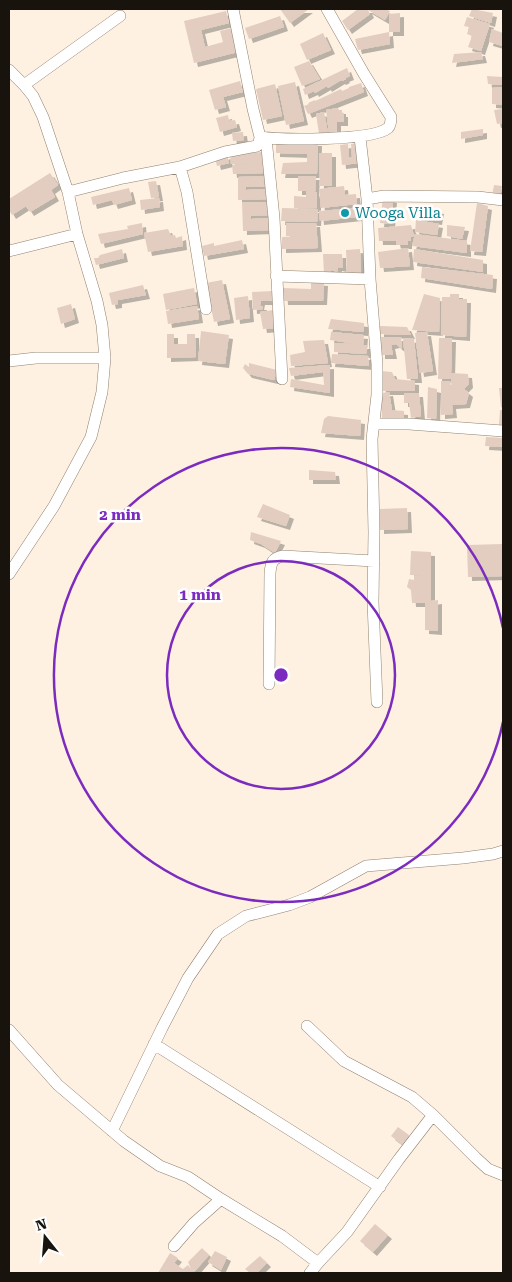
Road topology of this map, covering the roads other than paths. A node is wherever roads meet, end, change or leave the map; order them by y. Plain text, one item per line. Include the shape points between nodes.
1 (233, 9) edge
2 (327, 9) edge
3 (120, 16) dead end
4 (9, 70) edge
5 (24, 85) junction
6 (360, 136) junction
7 (263, 137) junction
8 (180, 167) junction
9 (68, 192) junction
10 (367, 199) junction
11 (503, 200) edge
12 (77, 234) junction
13 (9, 252) edge
14 (276, 276) junction
15 (370, 279) junction
16 (206, 309) dead end
17 (105, 358) junction
18 (9, 361) edge
19 (282, 379) dead end
20 (374, 424) junction
21 (503, 432) edge
22 (374, 561) junction
23 (9, 574) edge
24 (270, 684) dead end
25 (377, 702) dead end
26 (503, 851) edge
27 (307, 1026) dead end
28 (9, 1030) edge
29 (154, 1044) junction
30 (433, 1115) junction
31 (112, 1131) junction
32 (503, 1175) edge
33 (380, 1187) junction
34 (221, 1199) junction
35 (174, 1246) dead end
36 (317, 1269) edge

1 - 7 street via 253,109
2 - 6 street via 392,117 387,129
3 - 5 street
4 - 5 street
5 - 9 street via 43,117
6 - 7 street
6 - 10 street
7 - 8 street via 253,148 225,152
7 - 14 street via 274,218
8 - 9 street
8 - 16 street
9 - 12 street
10 - 11 street via 384,196
10 - 15 street
12 - 13 street
12 - 17 street via 102,324
14 - 15 street
14 - 19 street
15 - 20 street via 377,364
17 - 18 street
17 - 23 street via 102,392 91,437 54,506
20 - 21 street
20 - 22 street
22 - 24 street via 283,556 271,562
22 - 25 street
26 - 29 street via 366,866 310,897 246,916 218,934 188,978
27 - 30 street via 344,1061 412,1097
28 - 31 street via 58,1085
29 - 31 street
29 - 33 street
30 - 32 street via 482,1164
30 - 33 street
31 - 34 street via 160,1166 188,1177
33 - 36 street
34 - 35 street via 194,1222
34 - 36 street via 282,1236

